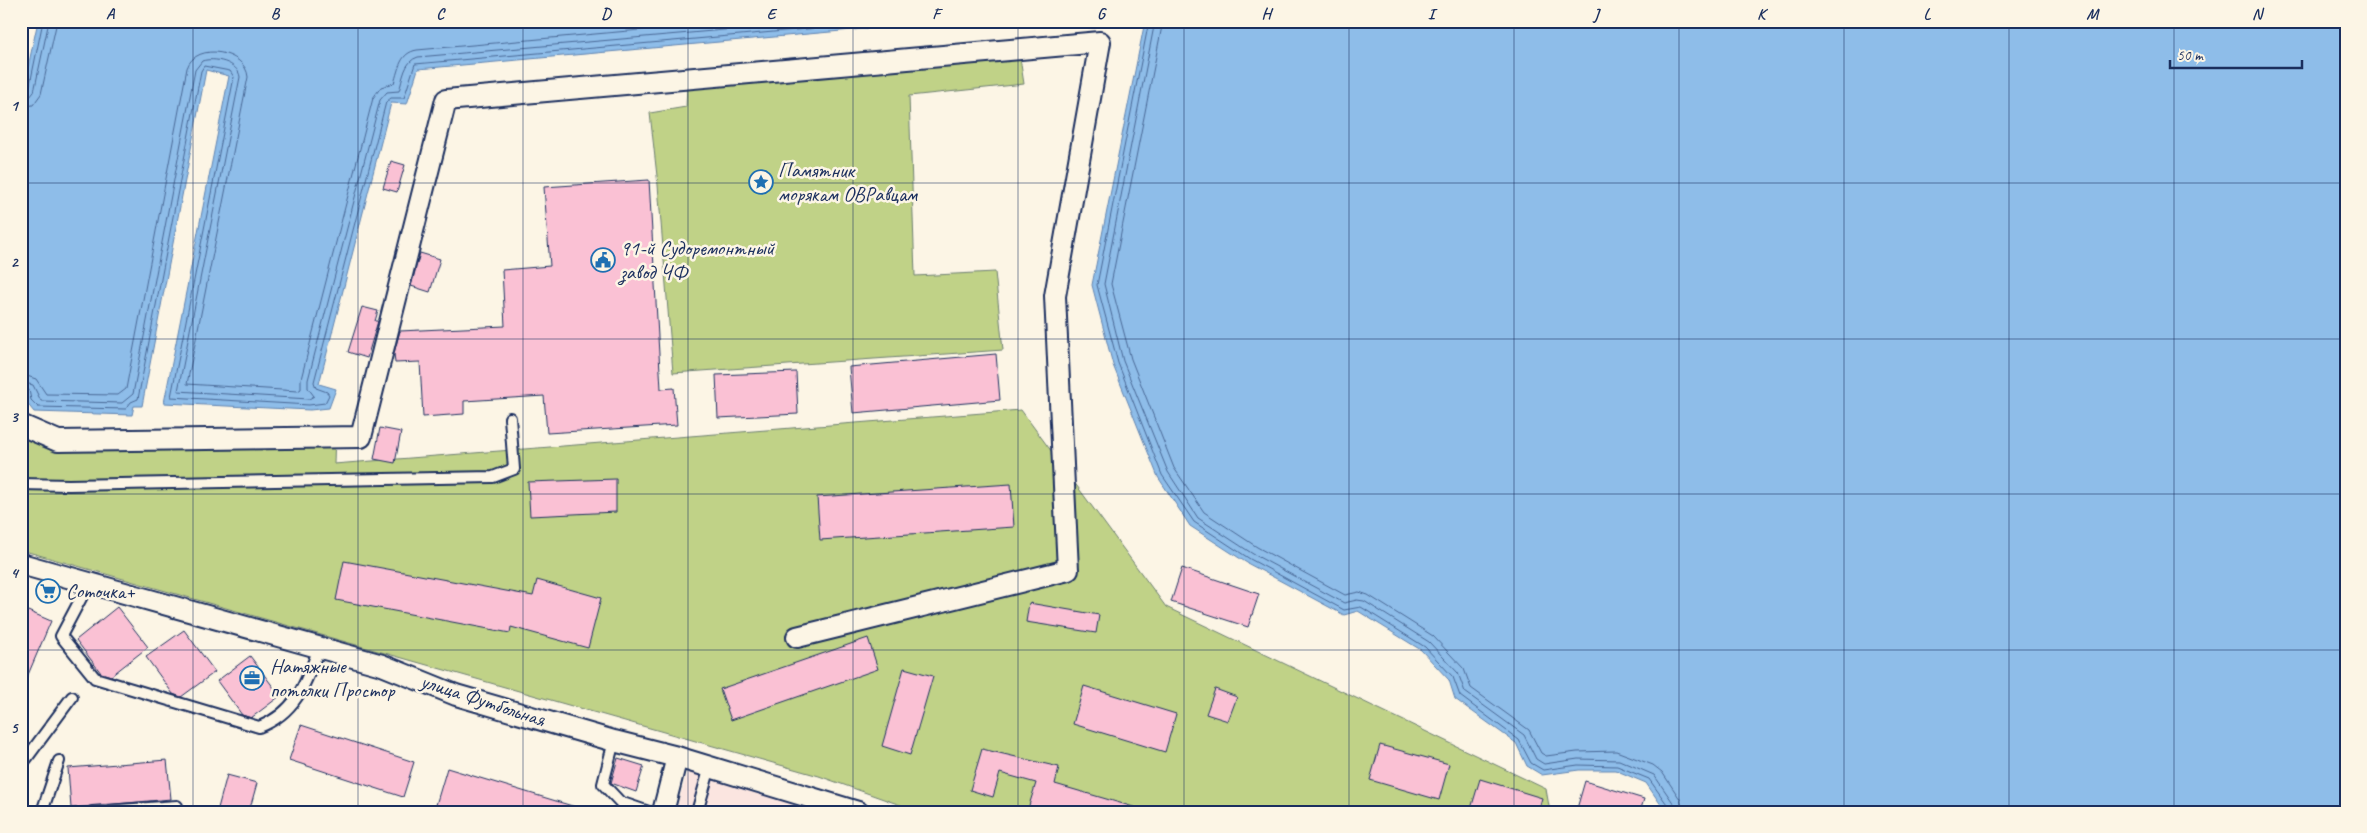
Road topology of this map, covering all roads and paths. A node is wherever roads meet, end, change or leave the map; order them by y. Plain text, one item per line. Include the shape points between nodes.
1 (510, 418) dead end
2 (21, 425) edge
3 (21, 484) edge
4 (21, 564) edge
5 (89, 583) junction
6 (797, 637) dead end
7 (319, 648) junction
8 (72, 697) dead end
9 (614, 741) junction
10 (677, 756) junction
11 (21, 758) edge
12 (60, 761) dead end
13 (710, 767) junction
14 (177, 806) dead end
15 (42, 812) edge
16 (92, 812) edge
17 (649, 812) edge
18 (663, 812) edge
19 (697, 812) edge
20 (858, 812) edge

1 - 3 lane via 514,469 493,477
2 - 6 street via 58,441 361,437 446,100 1100,42 1055,296 1068,570
4 - 5 street, улица Футбольная
5 - 7 street, улица Футбольная
5 - 7 lane via 61,636 95,678 259,727 289,710 309,676
7 - 9 street, улица Футбольная via 382,666 456,694
8 - 11 lane via 26,760
9 - 10 street, улица Футбольная
9 - 17 lane via 603,784 620,802
10 - 13 street, улица Футбольная
10 - 18 street
12 - 15 lane
13 - 19 lane
13 - 20 street, улица Футбольная
14 - 16 lane

